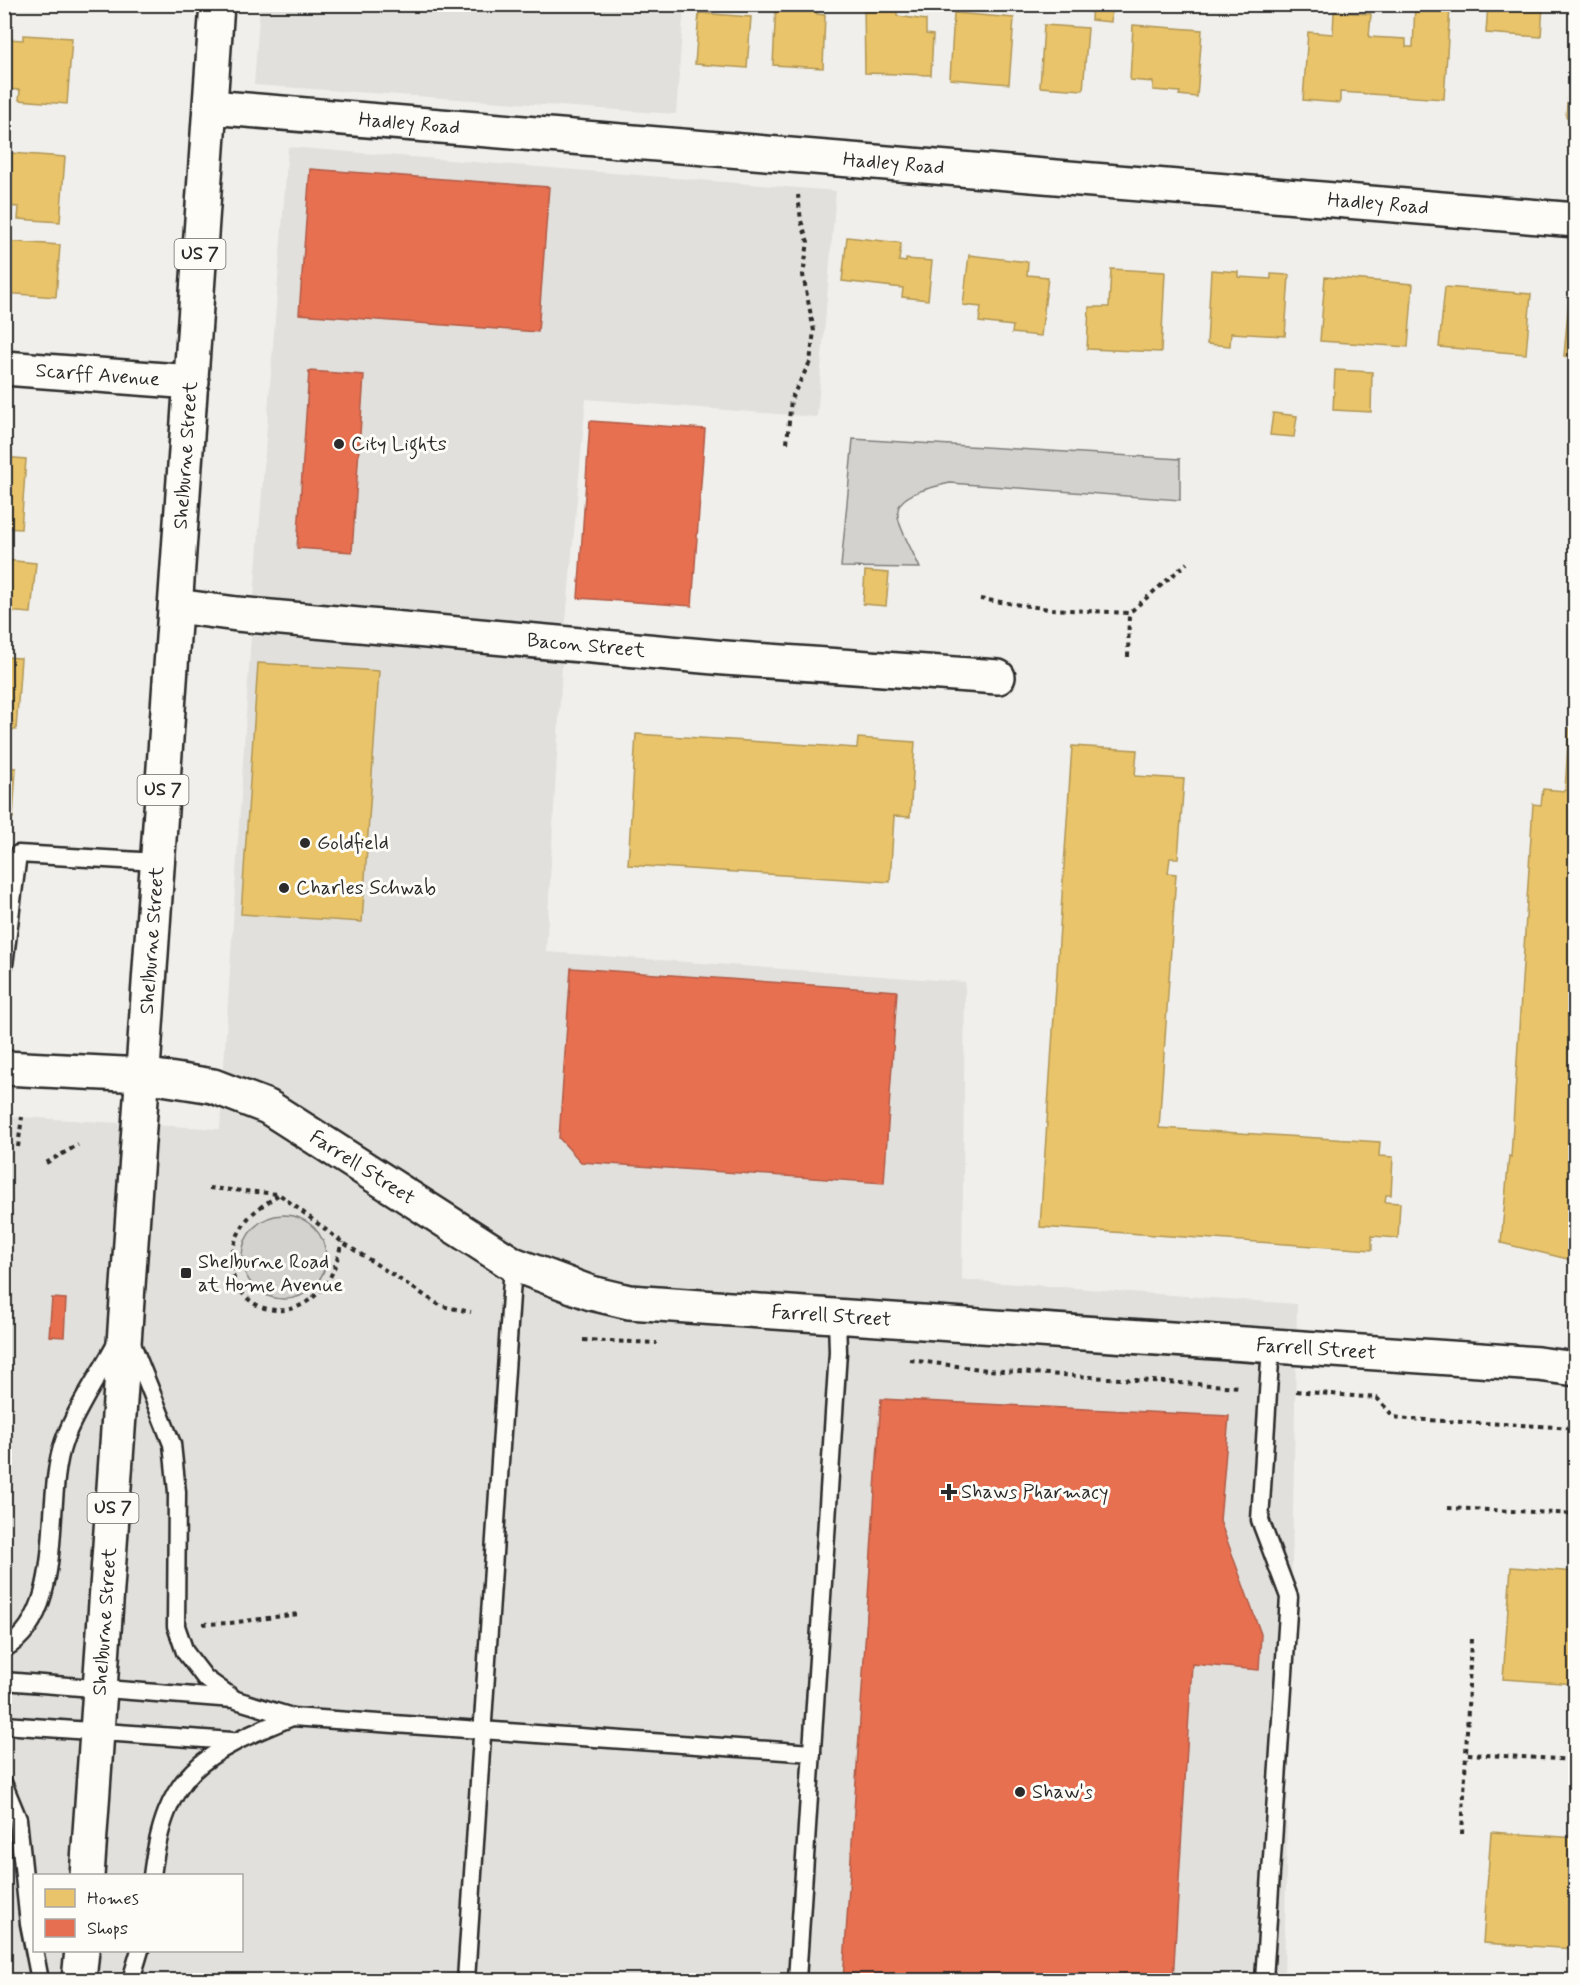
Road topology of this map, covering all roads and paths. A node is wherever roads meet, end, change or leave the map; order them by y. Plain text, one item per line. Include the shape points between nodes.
1 (217, 4) edge
2 (210, 107) junction
3 (798, 195) dead end
4 (1575, 220) edge
5 (4, 368) edge
6 (192, 382) junction
7 (788, 443) dead end
8 (1187, 563) dead end
9 (981, 599) dead end
10 (176, 606) junction
11 (1129, 613) junction
12 (1128, 657) dead end
13 (998, 677) dead end
14 (158, 862) junction
15 (4, 965) edge
16 (4, 1068) edge
17 (143, 1075) junction
18 (22, 1116) dead end
19 (78, 1145) dead end
20 (18, 1147) dead end
21 (46, 1163) dead end
22 (209, 1188) dead end
23 (279, 1194) junction
24 (342, 1242) junction
25 (205, 1261) dead end
26 (232, 1262) junction
27 (513, 1264) junction
28 (471, 1312) dead end
29 (837, 1318) junction
30 (125, 1328) junction
31 (1271, 1345) junction
32 (900, 1359) dead end
33 (1575, 1370) edge
34 (1268, 1389) junction
35 (1575, 1428) edge
36 (1448, 1508) dead end
37 (1575, 1514) edge
38 (298, 1614) dead end
39 (197, 1622) dead end
40 (1471, 1639) dead end
41 (4, 1649) edge
42 (4, 1681) edge
43 (100, 1688) junction
44 (233, 1699) junction
45 (292, 1718) junction
46 (4, 1725) edge
47 (482, 1729) junction
48 (97, 1732) junction
49 (232, 1741) junction
50 (812, 1753) junction
51 (1466, 1754) junction
52 (1575, 1760) edge
53 (4, 1785) edge
54 (1462, 1834) dead end
55 (87, 1874) edge
56 (152, 1874) edge
57 (33, 1944) edge
58 (34, 1952) edge
59 (82, 1952) edge
60 (139, 1952) edge
61 (40, 1980) edge
62 (79, 1980) edge
63 (131, 1980) edge
64 (466, 1980) edge
65 (797, 1980) edge
66 (1264, 1980) edge

1 - 2 street, Shelburne Street / US 7
2 - 4 street, Hadley Road
2 - 6 street, Shelburne Street / US 7
3 - 7 path via 808,242 803,276 814,330 810,362 790,399
5 - 6 street, Scarff Avenue
6 - 10 street, Shelburne Street / US 7
8 - 11 path
9 - 11 path via 1049,609
10 - 13 street, Bacon Street via 725,658
10 - 14 street, Shelburne Street / US 7
11 - 12 path
14 - 15 lane via 18,854
14 - 17 street, Shelburne Street / US 7
16 - 17 street, Farrell Street
17 - 27 street, Farrell Street via 213,1086 268,1107
17 - 30 street, Shelburne Street / US 7
18 - 20 path
19 - 21 path
22 - 23 path
23 - 24 path
23 - 26 path via 247,1219 232,1248
24 - 26 path via 327,1284 307,1304 286,1312 262,1307 239,1292
24 - 28 path via 441,1306
25 - 26 path
27 - 29 street, Farrell Street via 591,1293 629,1302
27 - 47 lane
29 - 31 street, Farrell Street
29 - 50 lane
30 - 41 lane via 64,1440 55,1485 43,1599 30,1625
30 - 43 street, Shelburne Street / US 7
30 - 44 lane via 172,1444 177,1492 176,1626 184,1652 205,1678
31 - 33 street, Farrell Street
31 - 34 lane
32 - 34 path via 988,1370
34 - 35 path via 1377,1398 1394,1417 1408,1419
34 - 66 lane via 1260,1520 1289,1597
36 - 37 path
38 - 39 path via 230,1623
40 - 51 path
42 - 43 lane
43 - 44 lane
43 - 48 street, Shelburne Street / US 7
44 - 45 lane
45 - 47 lane
45 - 49 lane
46 - 48 lane
47 - 50 lane
47 - 64 lane
48 - 49 lane
48 - 55 street, Shelburne Street / US 7
49 - 56 lane via 194,1770 173,1797 161,1822
50 - 65 lane
51 - 52 path
51 - 54 path
53 - 57 lane via 18,1819
58 - 61 lane
59 - 62 street
60 - 63 lane

